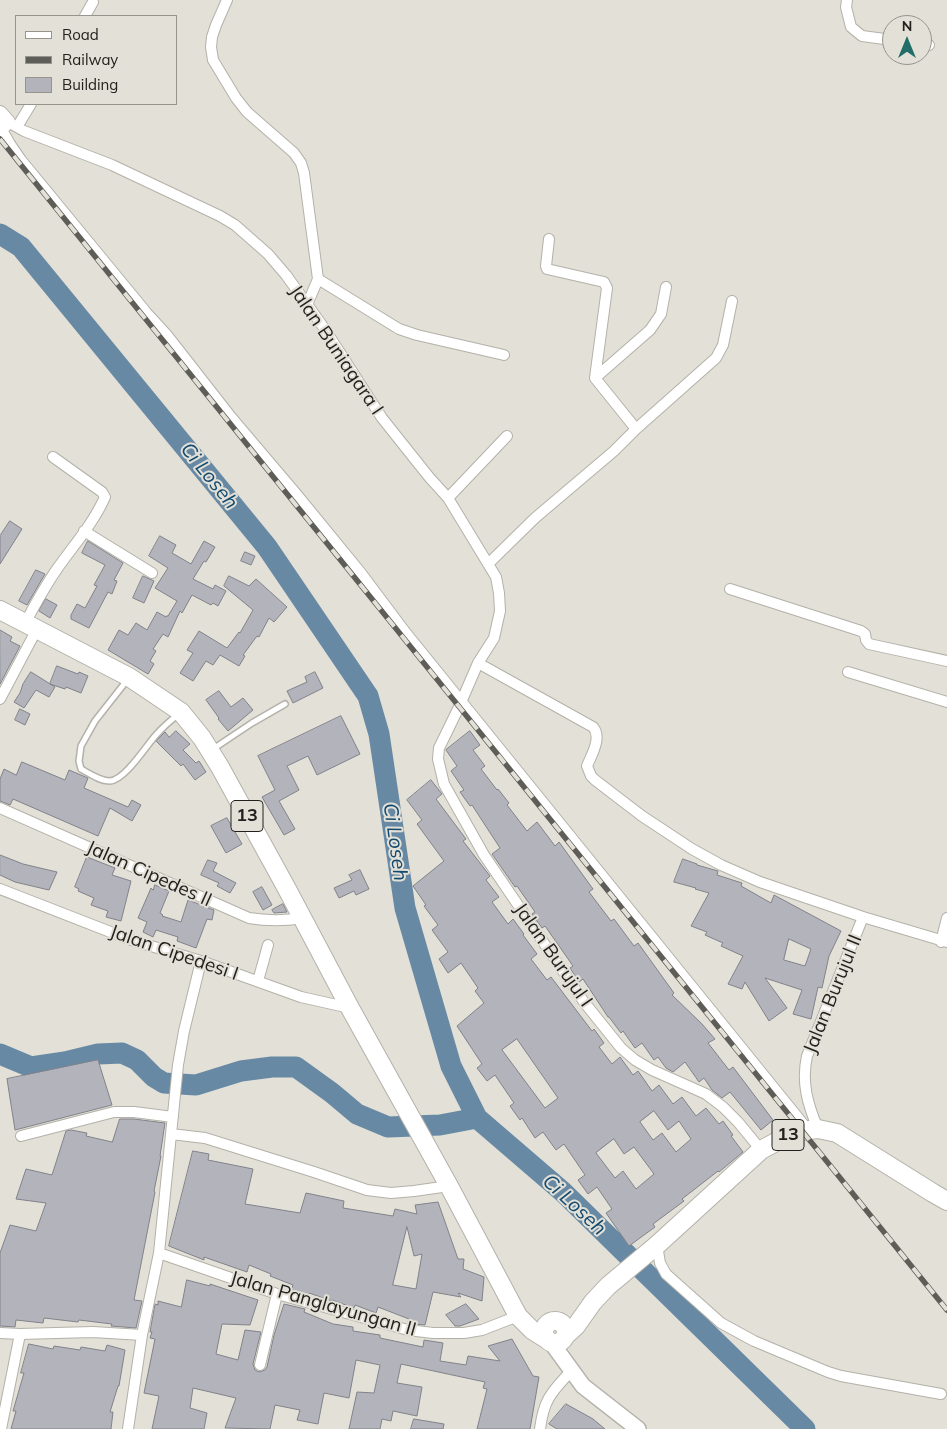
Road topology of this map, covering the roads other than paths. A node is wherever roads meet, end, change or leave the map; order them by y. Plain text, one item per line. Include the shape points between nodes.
1 (228, 0) edge
2 (847, 0) edge
3 (93, 2) dead end
4 (86, 15) edge
5 (882, 39) edge
6 (30, 105) edge
7 (5, 124) edge
8 (549, 239) dead end
9 (318, 279) junction
10 (666, 287) dead end
11 (732, 301) dead end
12 (307, 305) junction
13 (504, 355) dead end
14 (595, 378) junction
15 (636, 429) junction
16 (507, 436) dead end
17 (53, 457) dead end
18 (448, 498) junction
19 (84, 531) junction
20 (488, 564) junction
21 (152, 574) dead end
22 (730, 589) dead end
23 (0, 610) edge
24 (31, 626) junction
25 (947, 661) edge
26 (478, 663) junction
27 (848, 672) dead end
28 (129, 677) junction
29 (0, 699) edge
30 (462, 701) junction
31 (947, 702) edge
32 (285, 704) dead end
33 (181, 712) junction
34 (210, 751) junction
35 (0, 808) edge
36 (0, 888) edge
37 (863, 917) junction
38 (303, 918) junction
39 (947, 918) edge
40 (944, 942) edge
41 (268, 945) dead end
42 (201, 961) junction
43 (258, 982) junction
44 (350, 1008) junction
45 (173, 1117) junction
46 (813, 1130) junction
47 (171, 1134) junction
48 (21, 1136) dead end
49 (761, 1150) junction
50 (449, 1186) junction
51 (947, 1200) edge
52 (654, 1247) junction
53 (159, 1253) junction
54 (277, 1294) junction
55 (593, 1302) junction
56 (518, 1316) junction
57 (553, 1322) junction
58 (0, 1333) edge
59 (20, 1334) junction
60 (142, 1335) junction
61 (557, 1339) junction
62 (260, 1365) dead end
63 (572, 1370) junction
64 (583, 1386) junction
65 (941, 1394) dead end
66 (0, 1429) edge
67 (128, 1429) edge
68 (540, 1429) edge
69 (638, 1429) edge

1 - 9 street via 212,37 213,60 247,112 301,163
2 - 5 street via 851,27 862,36
3 - 4 street
6 - 7 street
7 - 12 street, Jalan Buniagara I via 112,165 220,216 268,254
7 - 30 street via 10,144 21,160 167,335
8 - 14 street via 546,266 549,270 604,282 607,286
9 - 12 street
9 - 13 street via 399,329
10 - 14 street via 661,314 650,330
11 - 15 street via 723,345 716,358
12 - 18 street, Jalan Buniagara I via 382,418
14 - 15 street
15 - 20 street
16 - 18 street
17 - 19 street via 104,494 104,500
18 - 20 street, Jalan Buniagara I
19 - 21 street
19 - 24 street via 39,598
20 - 26 street, Jalan Buniagara I via 496,577 500,611 494,638
22 - 25 street via 861,630 869,644
23 - 24 highway, 13
24 - 28 highway, 13
24 - 29 street
26 - 30 street, Jalan Buniagara I
26 - 37 street via 593,727 598,737 587,766 591,776 642,816 692,849 760,882
27 - 31 street
28 - 33 highway, 13
28 - 33 lane via 81,746 78,761 82,769 101,780 116,779
30 - 46 street
30 - 49 street, Jalan Burujul I via 439,748 438,759 444,784 484,855 584,1002 621,1048 652,1070 706,1094 738,1122
32 - 34 lane
33 - 34 highway, 13
34 - 38 highway, 13
35 - 38 street, Jalan Cipedes II via 248,918 267,921
36 - 42 street, Jalan Cipedesi I via 131,940
37 - 40 street
37 - 46 street, Jalan Burujul II via 807,1056 805,1086
38 - 44 highway, 13
39 - 40 street
41 - 43 street
42 - 43 street, Jalan Cipedesi I
42 - 45 street via 184,1031
43 - 44 street, Jalan Cipedesi I
44 - 50 highway, 13
45 - 47 street
45 - 48 street via 114,1112
46 - 49 highway, 13 via 789,1135
46 - 51 highway, 13 via 829,1130 844,1136
47 - 50 street via 205,1138 367,1190 414,1192
47 - 53 street
49 - 52 highway, 13
50 - 56 highway, 13
52 - 55 highway, 13
52 - 65 street via 666,1274 721,1323 754,1341 842,1376
53 - 54 street, Jalan Panglayungan II
53 - 60 street
54 - 56 street, Jalan Panglayungan II via 382,1324 425,1332 482,1330
54 - 62 street
55 - 57 highway, 13 via 577,1313
55 - 61 highway, 13 via 576,1326
56 - 57 highway
56 - 61 highway, 13 via 532,1330
57 - 61 highway via 559,1322 565,1328
58 - 59 street
59 - 60 street via 93,1332
59 - 66 street
60 - 67 street
61 - 63 main road
61 - 64 main road
63 - 64 main road
63 - 68 street via 546,1403
64 - 69 main road

